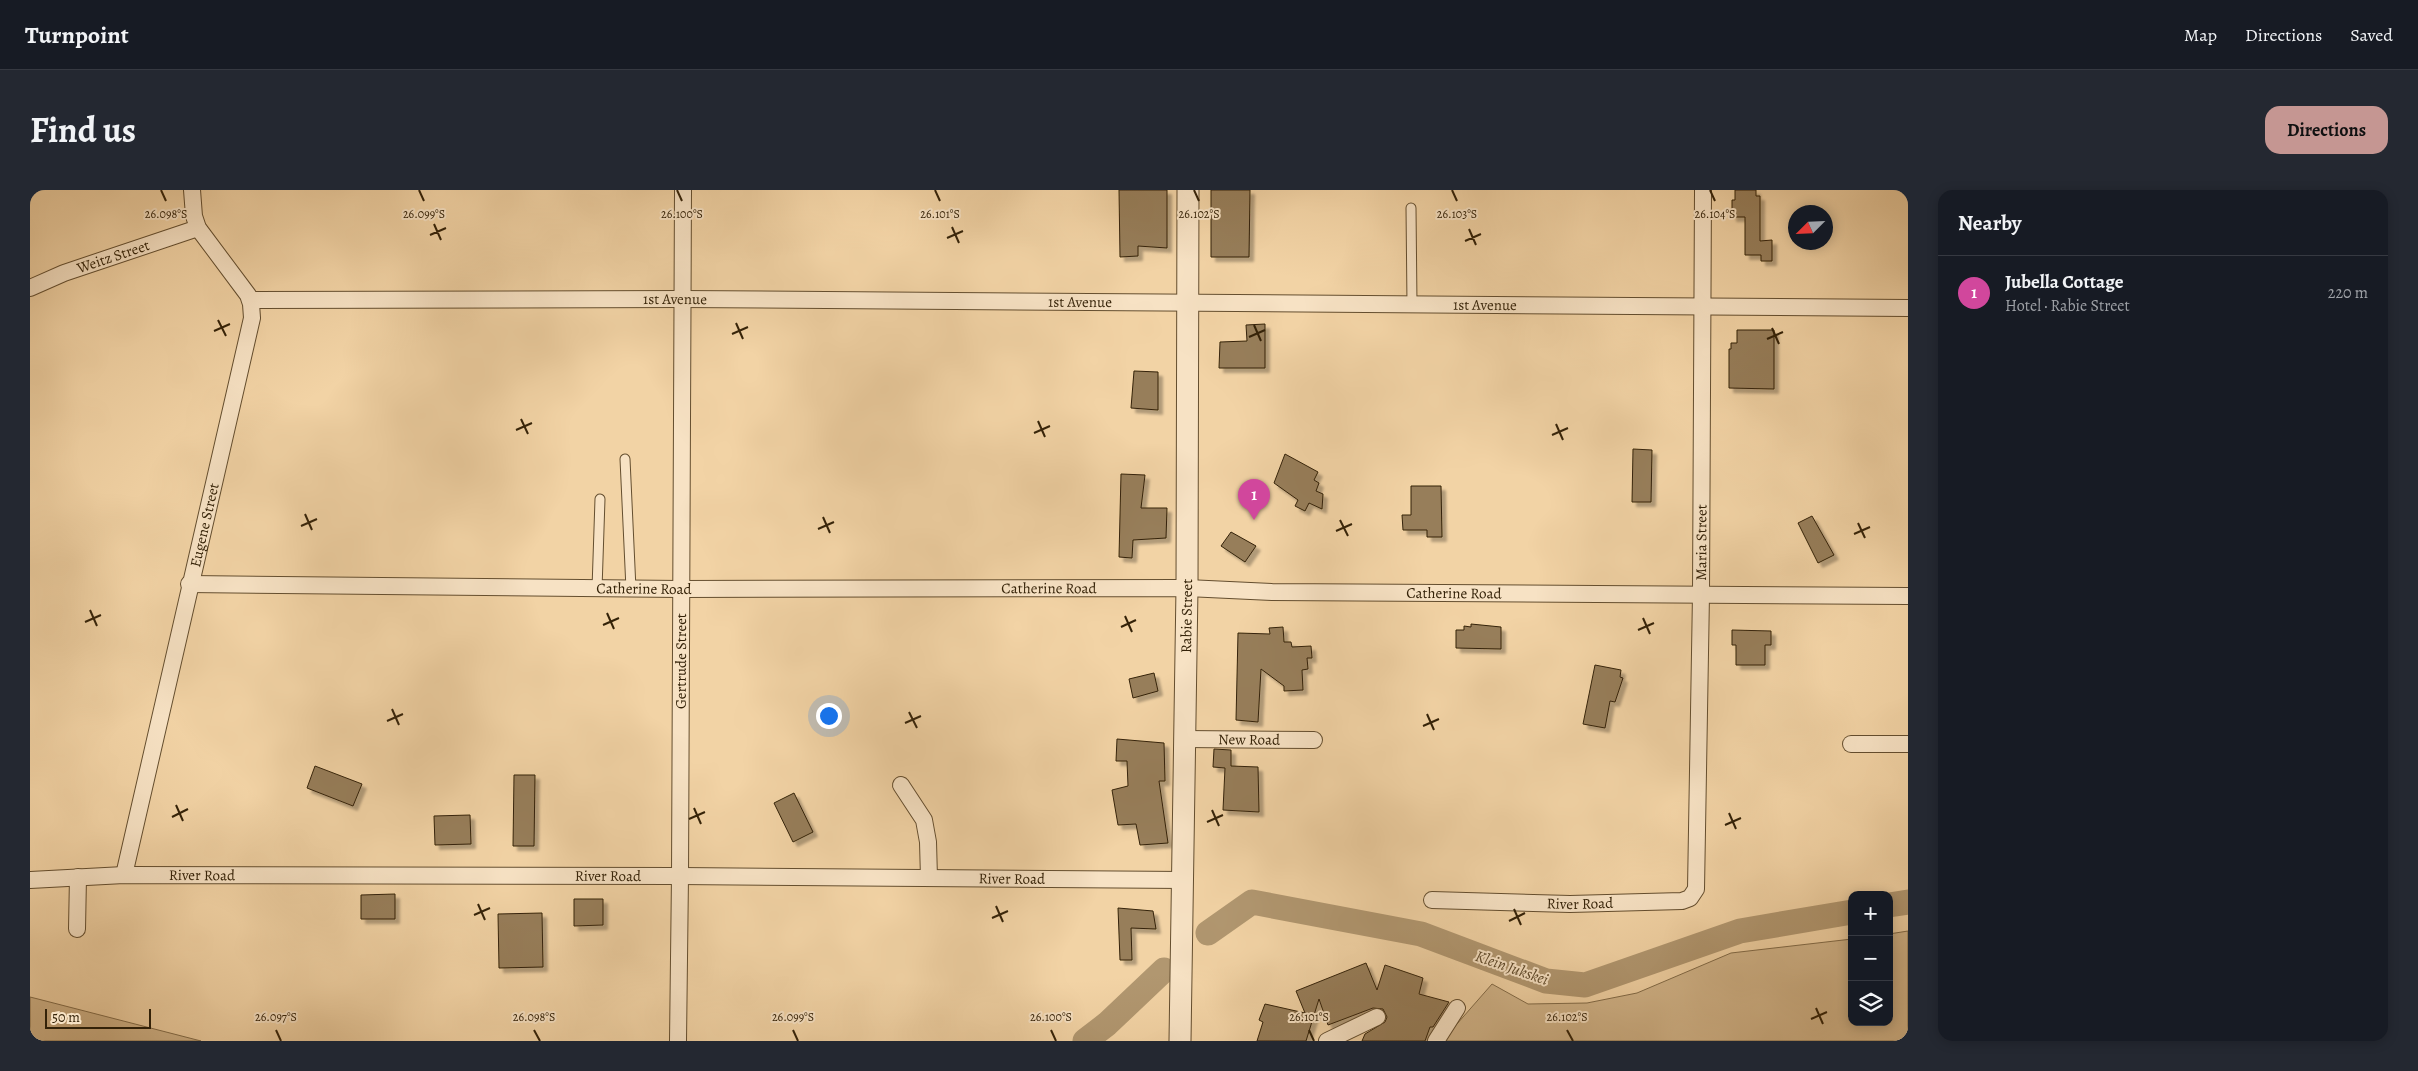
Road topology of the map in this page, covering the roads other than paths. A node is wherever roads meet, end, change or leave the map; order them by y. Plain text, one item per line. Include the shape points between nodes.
1 (192, 190) edge
2 (683, 190) edge
3 (1188, 190) edge
4 (1703, 190) edge
5 (1411, 208) dead end
6 (198, 228) junction
7 (30, 288) edge
8 (682, 299) junction
9 (250, 300) junction
10 (1188, 303) junction
11 (1412, 304) junction
12 (1702, 305) junction
13 (1908, 308) edge
14 (624, 459) dead end
15 (600, 499) dead end
16 (189, 584) junction
17 (597, 588) junction
18 (1187, 588) junction
19 (631, 589) junction
20 (680, 589) junction
21 (1701, 594) junction
22 (1908, 596) edge
23 (1184, 739) junction
24 (1314, 740) dead end
25 (1851, 744) dead end
26 (1908, 744) edge
27 (901, 785) dead end
28 (124, 874) junction
29 (680, 876) junction
30 (78, 877) junction
31 (929, 878) junction
32 (30, 880) edge
33 (1184, 880) junction
34 (1693, 894) joint
35 (1432, 900) dead end
36 (77, 929) dead end
37 (1457, 1008) dead end
38 (1376, 1017) dead end
39 (678, 1041) edge
40 (1180, 1041) edge
41 (1327, 1041) edge
42 (1436, 1041) edge

1 - 6 street
2 - 8 street, Gertrude Street
3 - 10 street, Rabie Street
4 - 12 street, Maria Street
5 - 11 lane
6 - 7 street, Weitz Street via 64,273
6 - 9 street
8 - 9 street, 1st Avenue
8 - 10 street, 1st Avenue
8 - 20 street, Gertrude Street
9 - 16 street, Eugene Street via 252,318
10 - 11 street, 1st Avenue
10 - 18 street, Rabie Street
11 - 12 street, 1st Avenue
12 - 13 street, 1st Avenue
12 - 21 street, Maria Street
14 - 19 lane
15 - 17 lane
16 - 17 street, Catherine Road
16 - 28 street, Eugene Street
17 - 19 street, Catherine Road
18 - 20 street, Catherine Road
18 - 21 street, Catherine Road via 1272,592
18 - 23 street, Rabie Street
19 - 20 street, Catherine Road
20 - 29 street, Gertrude Street
21 - 22 street, Catherine Road
21 - 34 street, Maria Street via 1697,872
23 - 24 street, New Road
23 - 33 street, Rabie Street
25 - 26 street
27 - 31 street via 924,820
28 - 29 street, River Road
28 - 30 street, River Road
29 - 31 street, River Road
29 - 39 street, Gertrude Street
30 - 32 street, River Road
30 - 36 street
31 - 33 street, River Road
33 - 40 street, Rabie Street
34 - 35 street, River Road via 1682,901 1580,904
37 - 42 street
38 - 41 street

